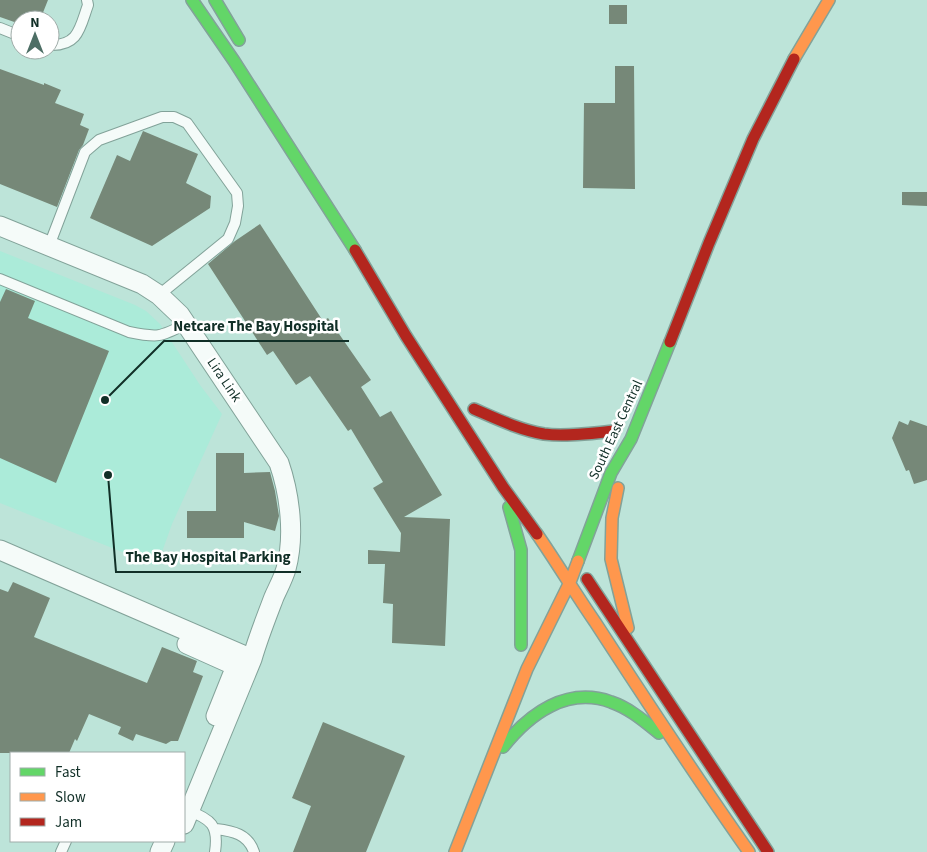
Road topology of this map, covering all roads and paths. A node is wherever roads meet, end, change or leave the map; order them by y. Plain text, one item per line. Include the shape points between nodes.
1 (87, 0) edge
2 (192, 0) edge
3 (215, 0) edge
4 (829, 0) edge
5 (60, 46) edge
6 (246, 50) dead end
7 (747, 125) dead end
8 (739, 143) dead end
9 (0, 226) edge
10 (49, 246) junction
11 (0, 279) edge
12 (159, 295) junction
13 (186, 324) junction
14 (483, 424) dead end
15 (615, 431) dead end
16 (631, 439) junction
17 (503, 487) junction
18 (0, 550) edge
19 (563, 556) junction
20 (0, 562) edge
21 (576, 563) junction
22 (550, 582) dead end
23 (570, 582) junction
24 (534, 618) dead end
25 (633, 646) junction
26 (244, 662) junction
27 (679, 750) junction
28 (486, 775) junction
29 (185, 810) edge
30 (216, 830) junction
31 (215, 852) edge
32 (254, 852) edge
33 (455, 852) edge
34 (749, 852) edge
35 (768, 852) edge

1 - 5 lane via 78,34
2 - 17 street via 333,215
3 - 6 street
4 - 16 street, South East Central via 753,139 708,243
7 - 8 street
9 - 10 street, Lira Link
10 - 12 street, Lira Link via 142,284
10 - 12 lane via 85,152 99,140 162,117 174,117 188,123 237,193 238,206 228,239
11 - 13 lane via 129,332 162,336
12 - 13 street, Lira Link
13 - 26 street, Lira Link via 279,463 285,482 290,530 286,569
14 - 15 street via 471,405 510,425 544,434
16 - 21 street, South East Central via 611,473
16 - 25 street via 612,518 611,559
17 - 19 street
17 - 24 street via 521,550 519,649
18 - 26 street
19 - 21 street
19 - 22 street
19 - 23 street
20 - 26 street via 195,648
21 - 23 street, South East Central
21 - 25 street
23 - 27 street
23 - 28 street, South East Central via 527,669
25 - 35 street
26 - 29 street
27 - 28 street via 619,705 593,698 570,700 546,707 526,721 509,739
27 - 34 street
28 - 33 street, South East Central
29 - 30 lane via 199,814
30 - 31 lane
30 - 32 lane via 238,834 249,840

